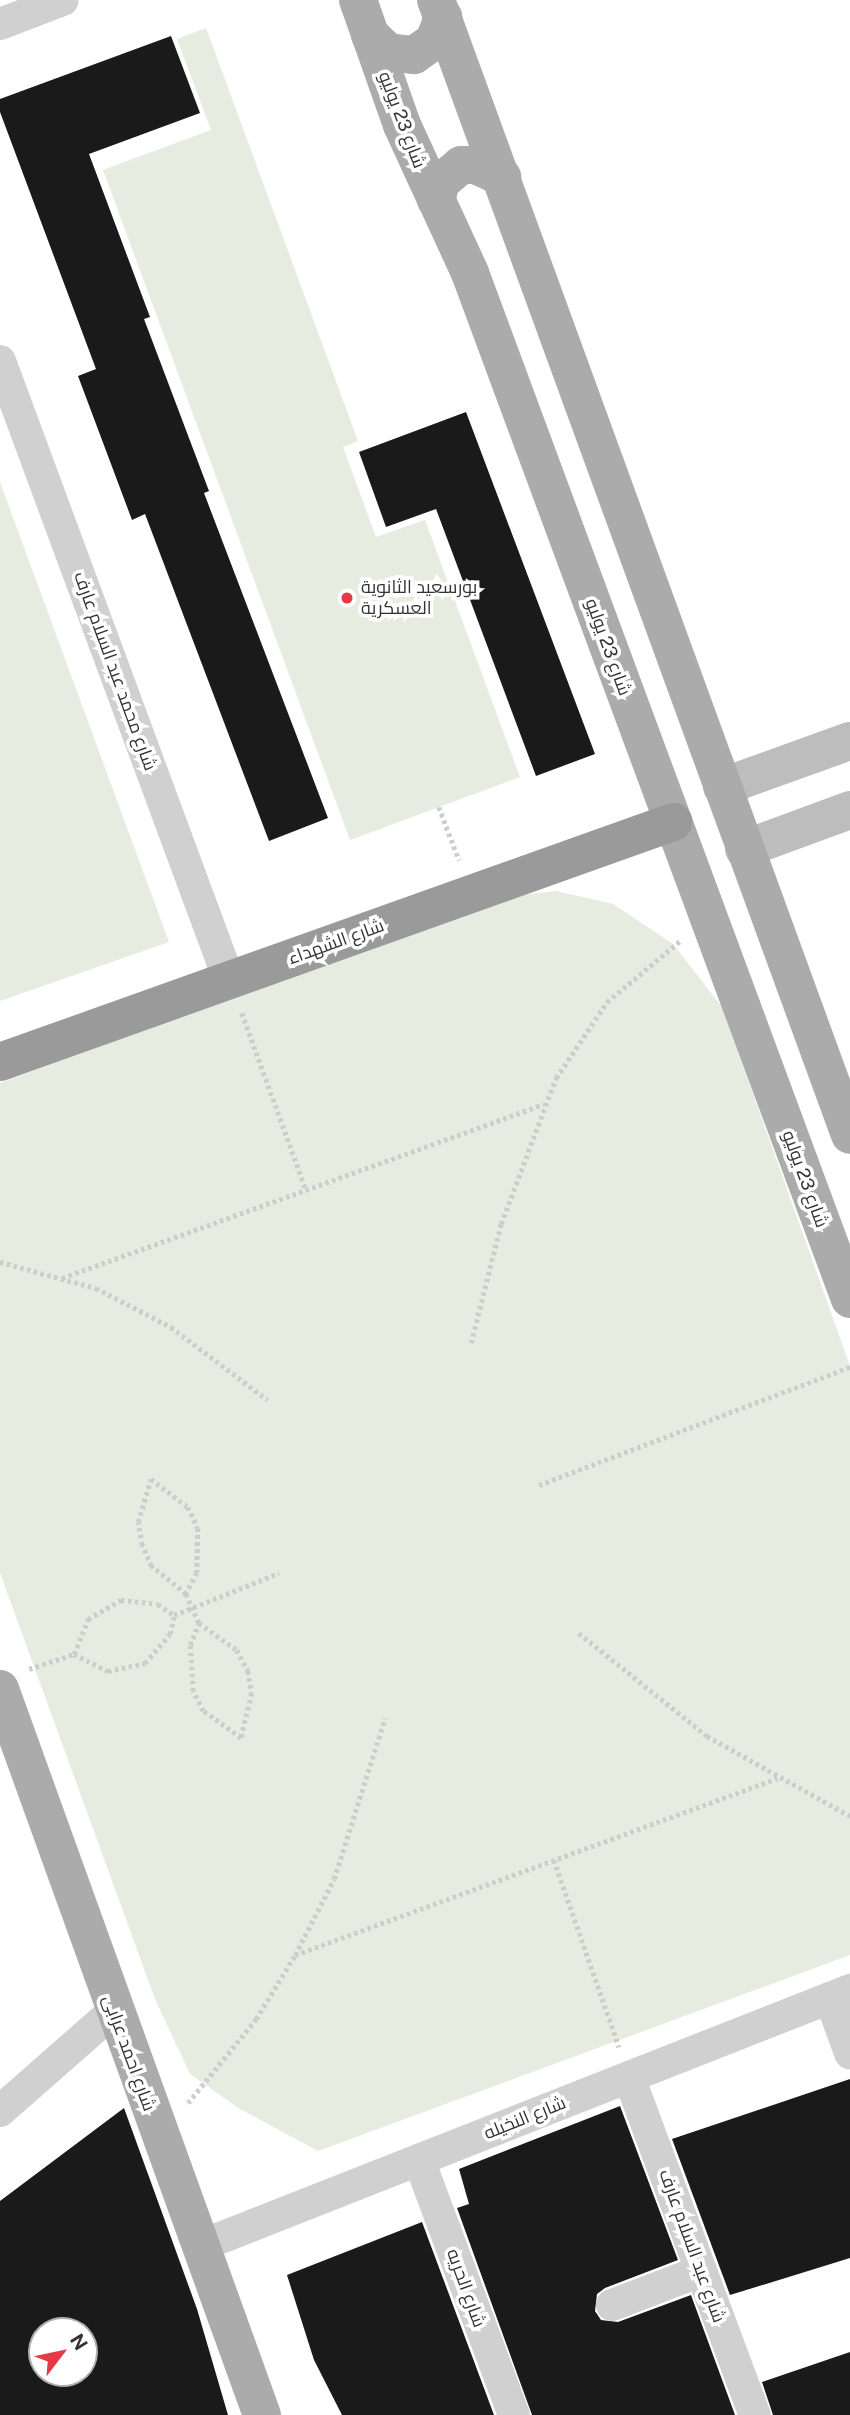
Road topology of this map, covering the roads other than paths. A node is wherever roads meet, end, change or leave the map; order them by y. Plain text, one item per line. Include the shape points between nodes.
1 (63, 0) edge
2 (440, 9) edge
3 (364, 18) edge
4 (0, 24) edge
5 (502, 177) junction
6 (436, 200) junction
7 (0, 362) edge
8 (850, 740) edge
9 (722, 788) junction
10 (850, 810) edge
11 (673, 822) junction
12 (744, 849) junction
13 (229, 980) junction
14 (0, 1062) edge
15 (850, 1135) edge
16 (850, 1299) edge
17 (12, 1680) edge
18 (840, 1994) edge
19 (114, 2011) junction
20 (850, 2053) edge
21 (629, 2077) junction
22 (0, 2111) edge
23 (419, 2160) junction
24 (200, 2246) junction
25 (701, 2271) junction
26 (612, 2305) dead end
27 (262, 2415) edge
28 (514, 2415) edge
29 (755, 2415) edge

1 - 4 street
2 - 3 main road via 434,41 414,55 388,52
2 - 5 main road
3 - 6 main road, شارع 23 يوليو
5 - 6 main road via 489,169 461,165 441,182
5 - 9 main road
6 - 11 main road, شارع 23 يوليو via 470,272
7 - 13 street, شارع محمد عبد السلام عارف
8 - 9 street
9 - 12 main road
10 - 12 street
11 - 13 highway, شارع الشهداء
11 - 16 main road, شارع 23 يوليو
12 - 15 main road
13 - 14 highway, شارع الشهداء
17 - 19 main road, شارع احمد عرابى
18 - 20 street
18 - 21 street, شارع النخيله
19 - 22 street
19 - 24 main road, شارع احمد عرابى
21 - 23 street, شارع النخيله
21 - 25 street, شارع عبد السلام عارف
23 - 24 street, شارع النخيله
23 - 28 street, شارع الحريه
24 - 27 main road, شارع احمد عرابى
25 - 26 street
25 - 29 street, شارع عبد السلام عارف

